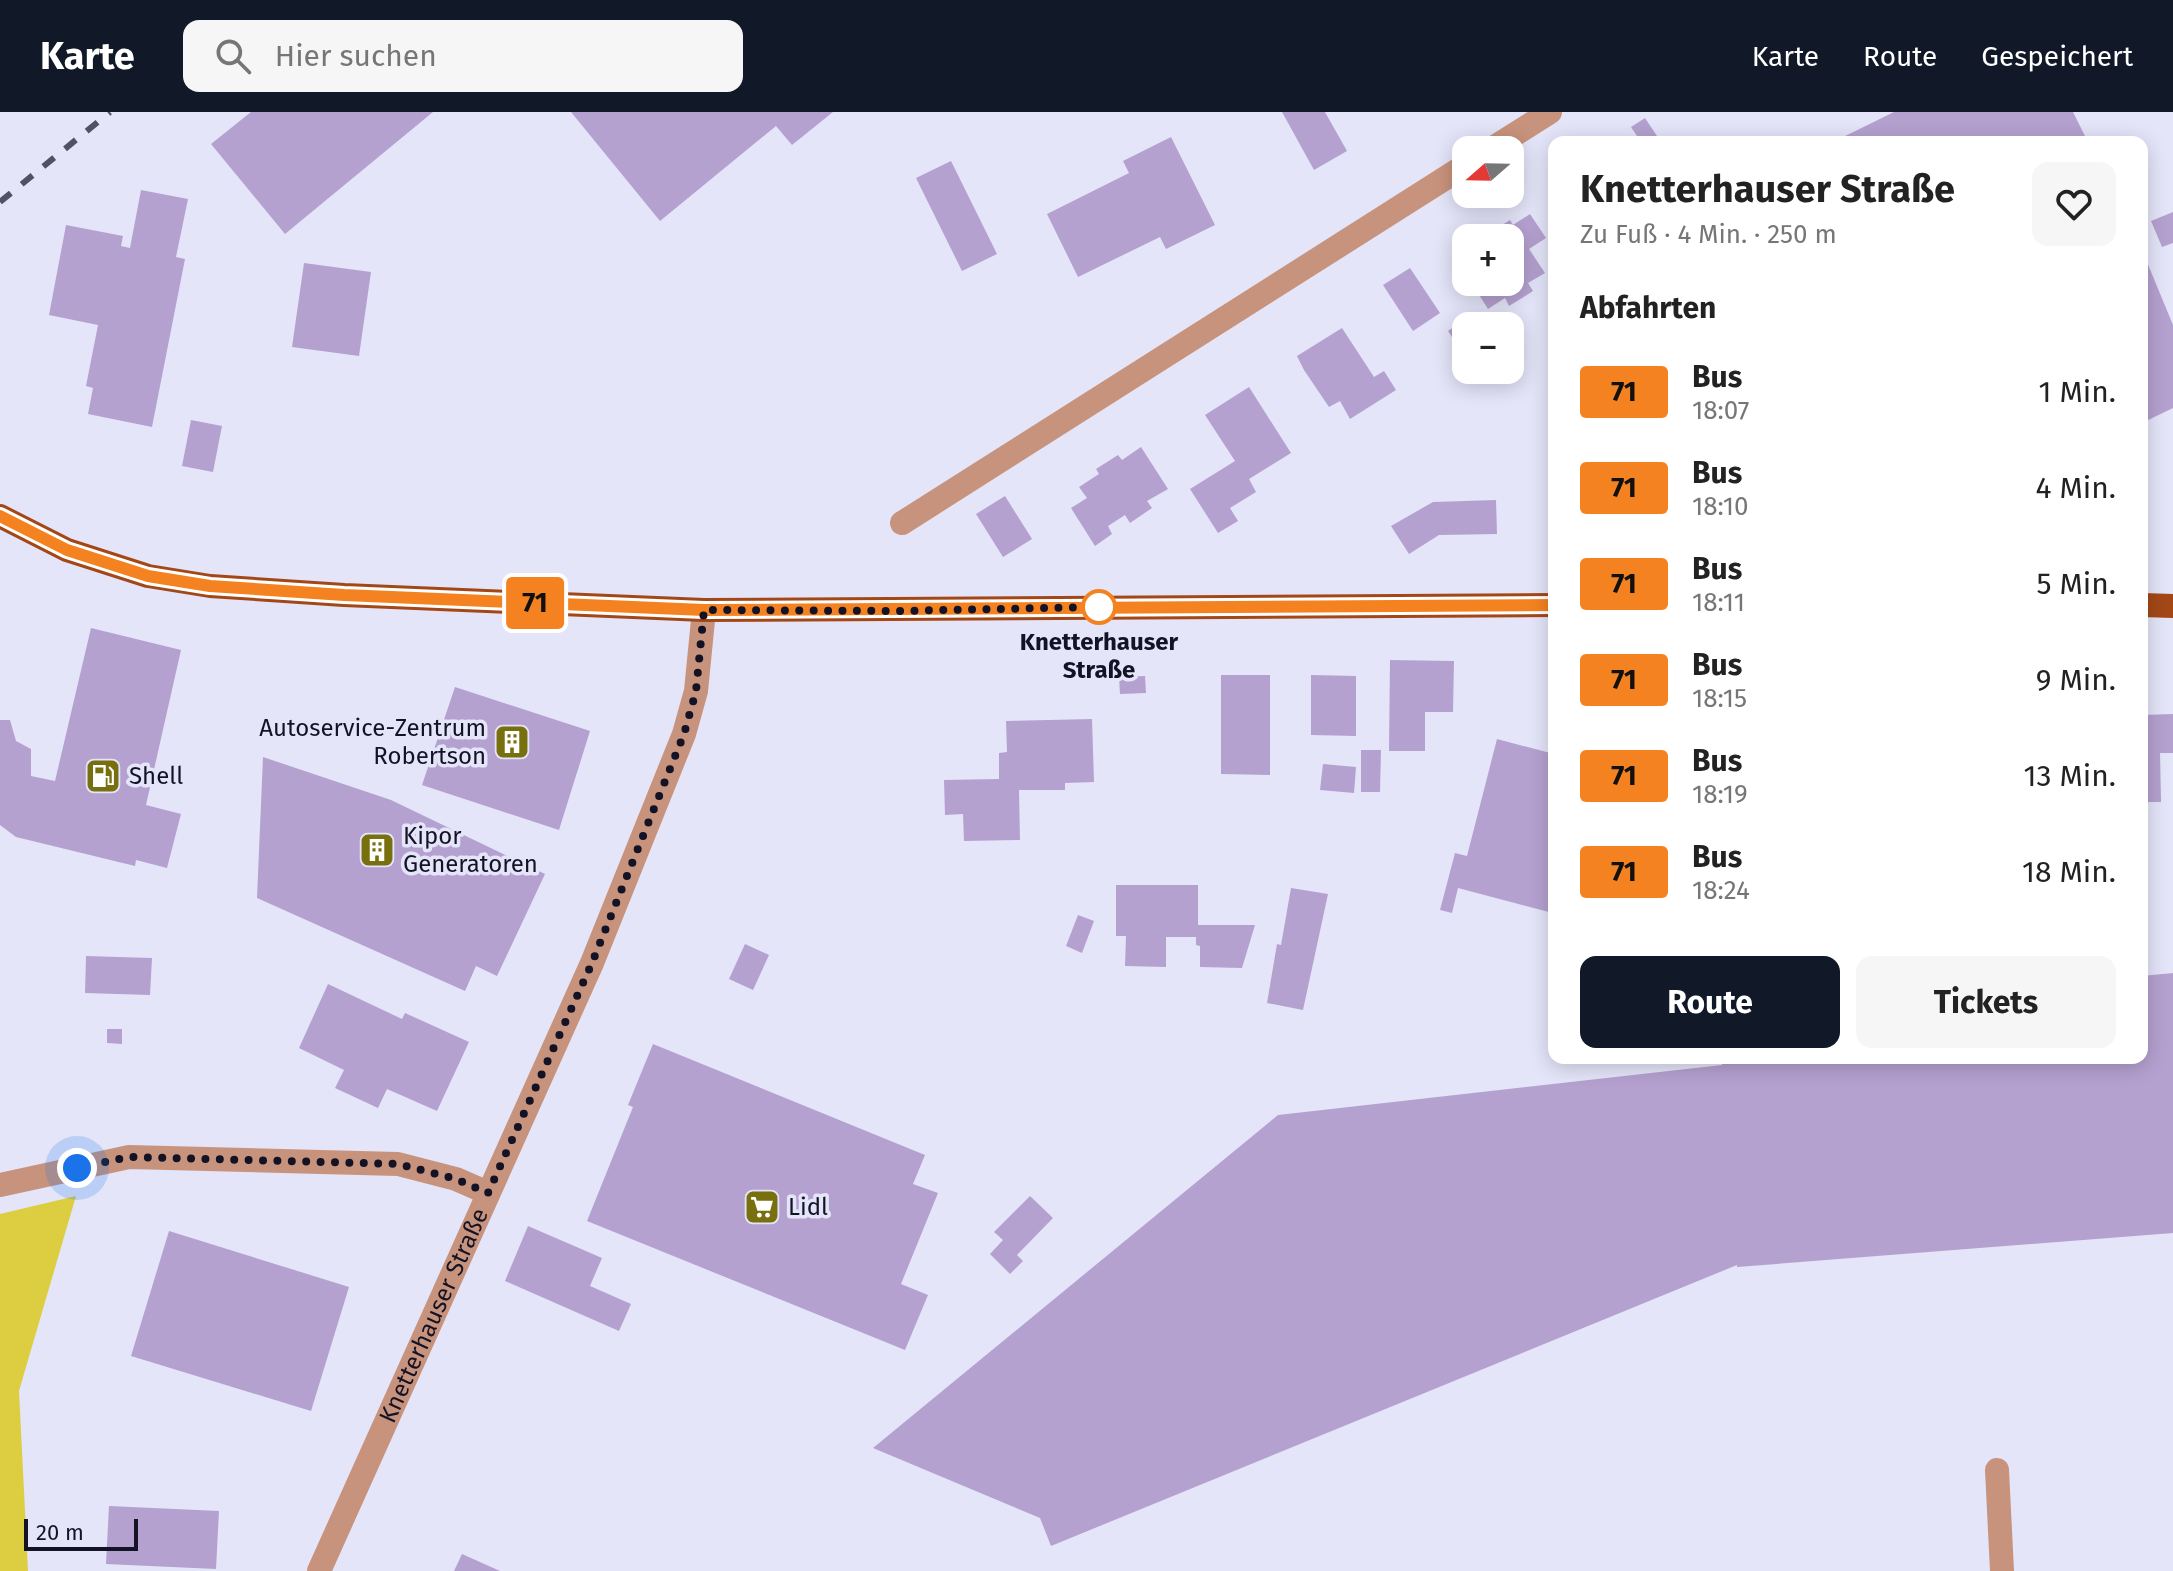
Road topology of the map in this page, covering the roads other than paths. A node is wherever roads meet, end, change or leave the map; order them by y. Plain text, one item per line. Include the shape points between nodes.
1 (1550, 112) edge
2 (1512, 136) edge
3 (1452, 174) edge
4 (0, 516) edge
5 (902, 523) dead end
6 (1548, 605) edge
7 (2148, 605) edge
8 (2173, 606) edge
9 (704, 610) junction
10 (0, 1185) edge
11 (488, 1193) junction
12 (1997, 1470) dead end
13 (319, 1571) edge
14 (2002, 1571) edge

1 - 2 street
3 - 5 street
4 - 9 main road via 67,550 177,582 344,595
6 - 9 main road
7 - 8 main road
9 - 11 street, Knetterhauser Straße via 696,691 684,734 592,963
10 - 11 street via 129,1157 398,1164
11 - 13 street, Knetterhauser Straße
12 - 14 street

